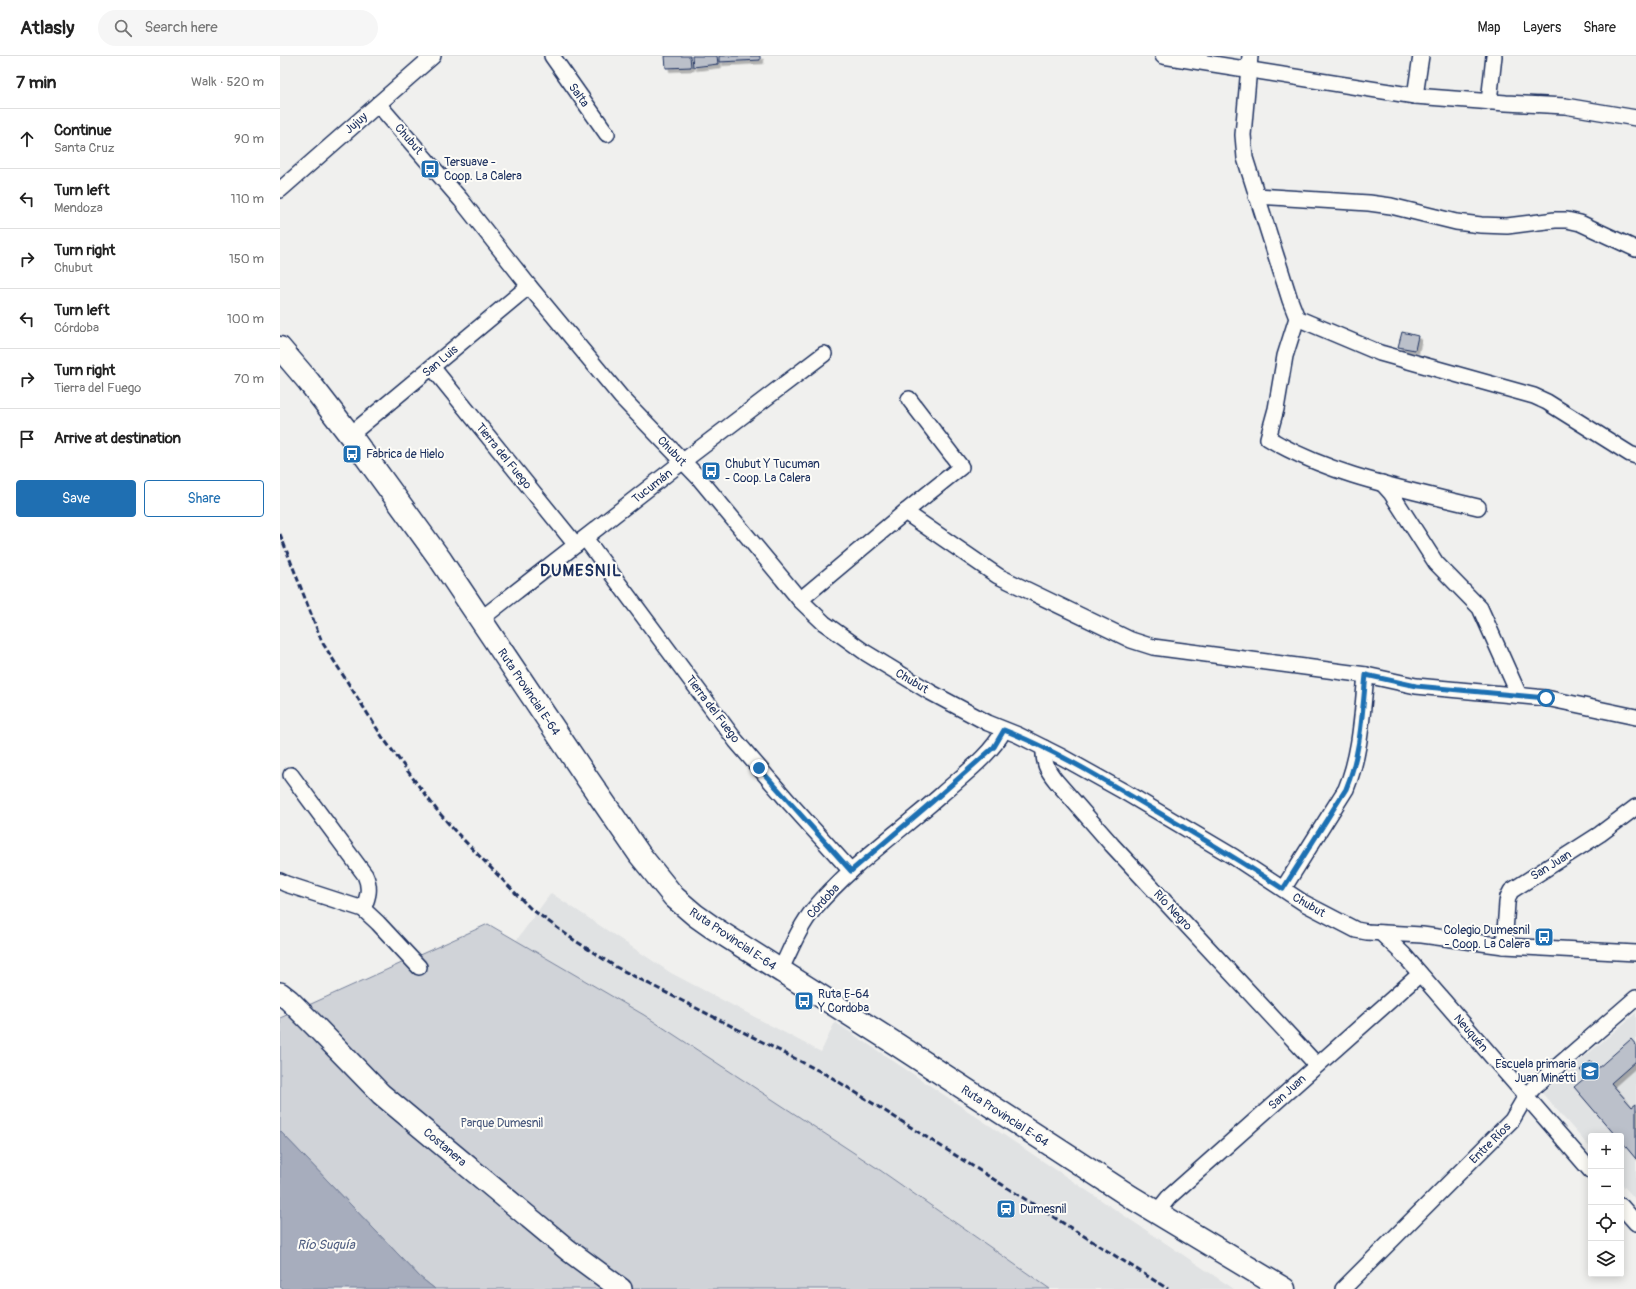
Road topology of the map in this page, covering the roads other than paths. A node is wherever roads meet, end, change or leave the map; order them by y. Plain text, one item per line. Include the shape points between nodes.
1 (433, 56) edge
2 (552, 56) edge
3 (1163, 56) edge
4 (1421, 56) edge
5 (1494, 56) edge
6 (1250, 63) edge
7 (1415, 96) junction
8 (1489, 102) junction
9 (378, 104) junction
10 (1636, 118) edge
11 (607, 134) dead end
12 (280, 190) edge
13 (1256, 196) junction
14 (1636, 249) edge
15 (529, 286) junction
16 (1297, 318) junction
17 (280, 348) edge
18 (824, 354) dead end
19 (432, 367) junction
20 (909, 399) dead end
21 (350, 435) junction
22 (1636, 456) edge
23 (682, 462) junction
24 (1382, 483) junction
25 (1478, 507) dead end
26 (905, 512) junction
27 (581, 542) junction
28 (800, 600) junction
29 (481, 619) junction
30 (1366, 675) junction
31 (1519, 695) junction
32 (1636, 717) edge
33 (1004, 730) junction
34 (1044, 748) junction
35 (291, 775) dead end
36 (1636, 807) edge
37 (851, 871) junction
38 (280, 881) edge
39 (1283, 889) junction
40 (363, 909) junction
41 (1381, 933) junction
42 (1504, 946) junction
43 (1636, 953) edge
44 (419, 967) dead end
45 (780, 971) junction
46 (1420, 974) junction
47 (280, 993) edge
48 (1636, 998) edge
49 (1317, 1065) junction
50 (1526, 1096) junction
51 (1589, 1169) edge
52 (1624, 1209) edge
53 (1156, 1212) junction
54 (1636, 1223) edge
55 (621, 1289) edge
56 (1284, 1289) edge
57 (1343, 1289) edge

1 - 9 street, Jujuy
2 - 11 street, Salta
3 - 6 street
4 - 7 street
5 - 8 street
6 - 7 street
6 - 13 street via 1243,135 1245,158
7 - 8 street
8 - 10 street via 1565,106
9 - 12 street, Jujuy
9 - 15 street, Chubut via 461,200
13 - 14 street via 1391,206 1456,222 1481,225 1507,226 1567,220 1580,223
13 - 16 street
15 - 19 street, San Luis
15 - 23 street, Chubut via 621,397
16 - 22 street via 1380,353 1534,396
16 - 24 street via 1285,356 1268,438 1310,460
17 - 21 main road, Ruta Provincial E-64
18 - 23 street, Tucumán
19 - 21 street, San Luis
19 - 27 street, Tierra del Fuego
20 - 26 street via 961,467
21 - 29 main road, Ruta Provincial E-64
23 - 27 street, Tucumán
23 - 28 street, Chubut via 699,478
24 - 25 street
24 - 31 street via 1436,563 1480,608
26 - 28 street
26 - 30 street via 998,576 1131,640 1153,647
27 - 29 street, Tucumán
27 - 37 street, Tierra del Fuego via 736,741
28 - 33 street, Chubut via 836,632 885,665 930,692
29 - 45 main road, Ruta Provincial E-64 via 587,778 659,879 695,915
30 - 31 street via 1416,686
30 - 39 street via 1357,752 1351,778
31 - 32 street via 1546,698
33 - 34 street, Chubut
33 - 37 street, Córdoba via 994,747
34 - 39 street, Chubut via 1218,847
34 - 49 street, Río Negro via 1043,760 1048,771 1118,851
35 - 40 street via 365,875 369,883 369,894
36 - 42 street, San Juan via 1600,834 1511,891 1507,903
37 - 45 street, Córdoba via 806,920
38 - 40 street
39 - 41 street, Chubut via 1344,925
40 - 44 street
41 - 42 street, Chubut via 1422,935
41 - 46 street, Neuquén
42 - 43 street, Chubut
45 - 53 main road, Ruta Provincial E-64
46 - 49 street, San Juan
46 - 50 street, Neuquén
47 - 55 street, Costanera via 381,1094 568,1250
48 - 50 street, Entre Ríos
49 - 53 street, San Juan via 1169,1197
50 - 51 street, Neuquén
50 - 57 street, Entre Ríos via 1512,1120
52 - 54 street
53 - 56 main road, Ruta Provincial E-64

